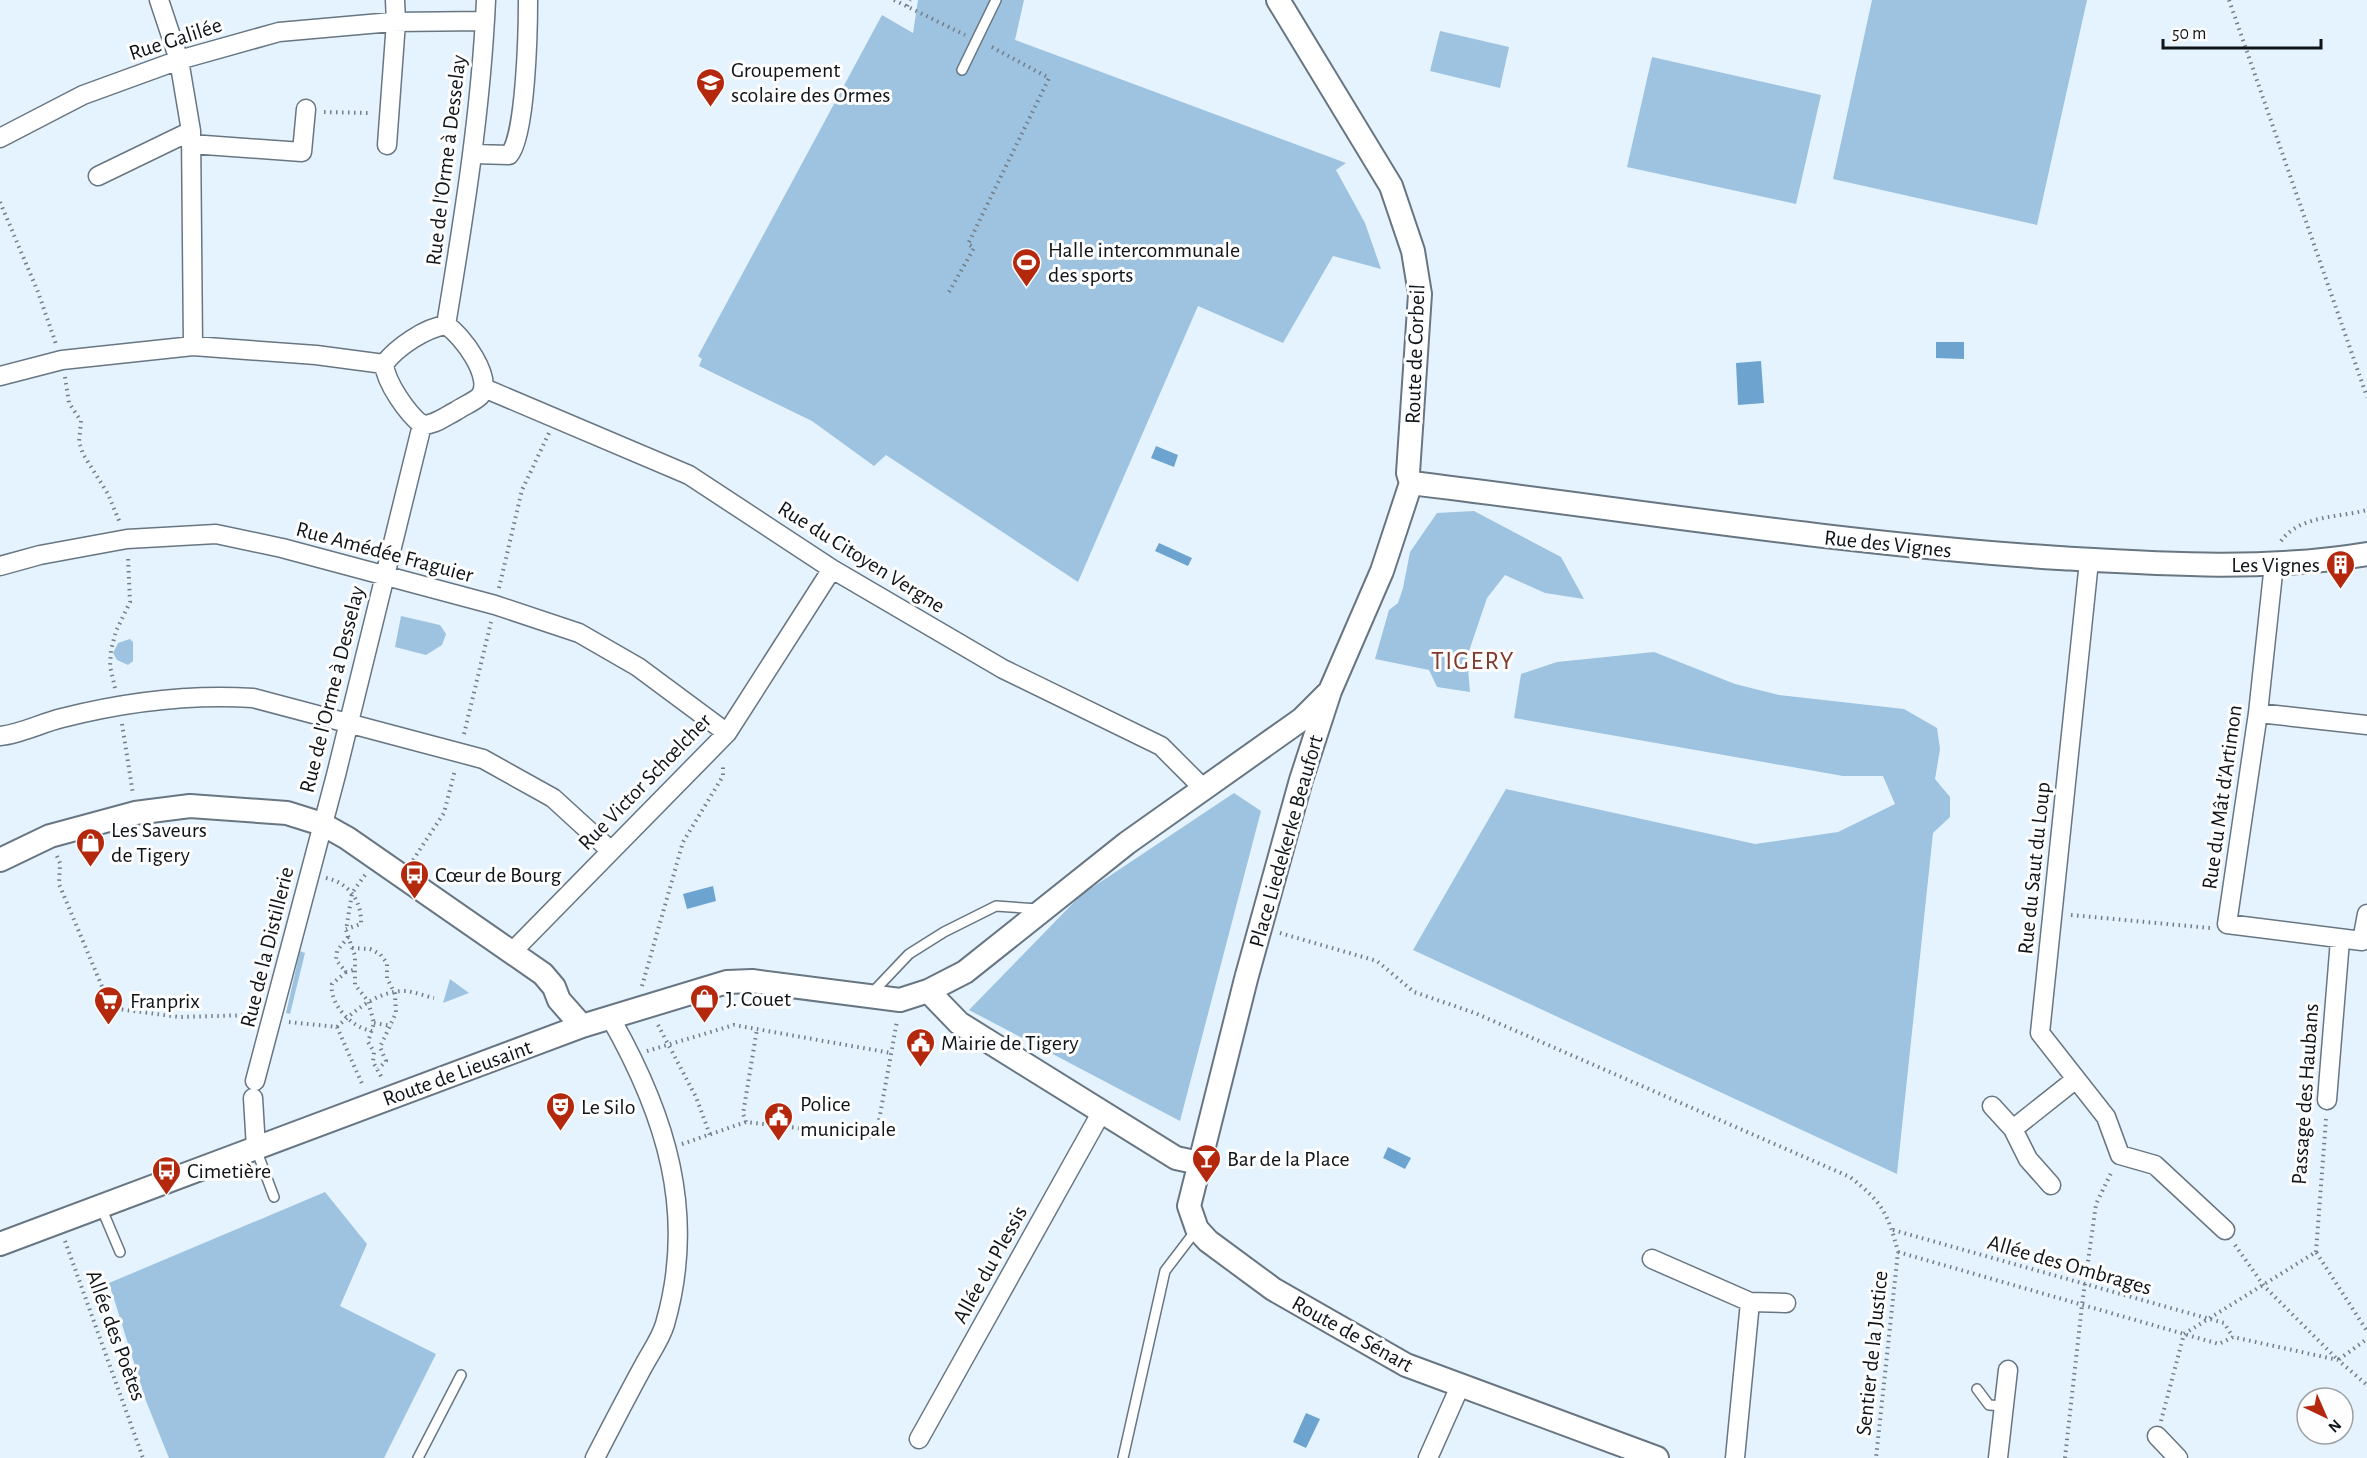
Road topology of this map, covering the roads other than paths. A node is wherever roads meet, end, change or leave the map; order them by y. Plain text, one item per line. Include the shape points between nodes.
1 (159, 0) edge
2 (395, 0) edge
3 (486, 0) edge
4 (528, 0) edge
5 (996, 0) edge
6 (1278, 0) edge
7 (485, 21) junction
8 (396, 22) junction
9 (179, 60) junction
10 (962, 70) dead end
11 (306, 110) road end
12 (0, 138) edge
13 (191, 138) junction
14 (387, 145) dead end
15 (474, 154) junction
16 (98, 176) dead end
17 (446, 326) junction
18 (193, 346) junction
19 (384, 364) junction
20 (0, 376) edge
21 (484, 388) junction
22 (422, 425) junction
23 (1411, 483) junction
24 (2367, 554) edge
25 (2277, 557) junction
26 (2089, 561) junction
27 (0, 566) edge
28 (832, 569) junction
29 (384, 576) junction
30 (1330, 691) junction
31 (2258, 713) junction
32 (349, 722) junction
33 (2367, 725) edge
34 (727, 733) junction
35 (0, 736) edge
36 (1202, 787) junction
37 (322, 824) junction
38 (611, 850) junction
39 (0, 860) edge
40 (1043, 909) junction
41 (2367, 914) edge
42 (2340, 940) junction
43 (2364, 942) edge
44 (512, 952) junction
45 (928, 991) junction
46 (869, 997) junction
47 (610, 1017) junction
48 (582, 1026) junction
49 (2076, 1079) junction
50 (2327, 1100) road end
51 (1992, 1106) dead end
52 (1101, 1113) junction
53 (2013, 1129) junction
54 (256, 1148) junction
55 (1199, 1163) junction
56 (2051, 1185) dead end
57 (274, 1197) dead end
58 (101, 1207) junction
59 (1197, 1229) junction
60 (2224, 1230) road end
61 (0, 1244) edge
62 (120, 1252) dead end
63 (1652, 1259) dead end
64 (1750, 1302) junction
65 (1786, 1303) dead end
66 (2008, 1370) dead end
67 (461, 1376) dead end
68 (1461, 1384) junction
69 (1977, 1389) dead end
70 (2004, 1406) junction
71 (2157, 1436) road end
72 (919, 1439) dead end
73 (417, 1458) edge
74 (595, 1458) edge
75 (1123, 1458) edge
76 (1428, 1458) edge
77 (1657, 1458) edge
78 (1735, 1458) edge
79 (1998, 1458) edge
80 (2178, 1458) edge

1 - 9 street
2 - 8 street
3 - 7 street, Rue de l'Orme à Desselay
4 - 15 street via 514,150 510,155
5 - 10 lane
6 - 23 street, Route de Corbeil via 1390,186 1413,251 1420,294 1408,473
7 - 8 street, Rue Galilée
7 - 15 street, Rue de l'Orme à Desselay
8 - 9 street, Rue Galilée via 279,32
8 - 14 street
9 - 12 street, Rue Galilée via 83,95
9 - 13 street
11 - 13 street via 302,153
13 - 16 street
13 - 18 street
15 - 17 street, Rue de l'Orme à Desselay
17 - 19 street via 434,327
17 - 21 street via 457,332 484,376
18 - 19 street
18 - 20 street via 62,360
19 - 22 street via 385,374 414,420
21 - 22 street via 479,397 432,425
21 - 28 street, Rue du Citoyen Vergne via 689,475
22 - 29 street, Rue de l'Orme à Desselay
23 - 26 street, Rue des Vignes via 1918,548
23 - 30 street, Route de Corbeil via 1382,571
24 - 25 street, Rue des Vignes
25 - 26 street, Rue des Vignes
25 - 31 street, Rue du Mât d'Artimon
26 - 49 street, Rue du Saut du Loup via 2040,1033
27 - 29 street, Rue Amédée Fraguier via 127,539 216,534
28 - 34 street, Rue Victor Schœlcher
28 - 36 street, Rue du Citoyen Vergne via 1003,669 1161,746
29 - 32 street, Rue de l'Orme à Desselay
29 - 34 street, Rue Amédée Fraguier via 495,605 579,633 638,667
30 - 36 street, Place Liedekerke Beaufort via 1302,719
30 - 55 street, Place Liedekerke Beaufort via 1260,927
31 - 33 street
31 - 42 street, Rue du Mât d'Artimon via 2228,924
32 - 35 street via 253,698 208,696 119,705
32 - 37 street, Rue de l'Orme à Desselay
32 - 38 street via 483,759 553,798
34 - 38 street, Rue Victor Schœlcher
36 - 40 street, Place Liedekerke Beaufort
37 - 39 street via 287,813 190,806 135,813 50,836
37 - 44 street
37 - 54 street, Rue de la Distillerie via 254,1090
38 - 44 street, Rue Victor Schœlcher
40 - 45 street, Place Liedekerke Beaufort via 965,972
40 - 46 lane via 996,906 944,932 909,954
41 - 43 street
42 - 43 street
42 - 50 street, Passage des Haubans
44 - 48 street via 550,981 559,1000
45 - 46 street, Route de Lieusaint via 900,1000
45 - 52 street via 959,1023
46 - 47 street, Route de Lieusaint via 752,981 727,982
47 - 48 street, Route de Lieusaint
47 - 74 street via 632,1056 667,1149 678,1220 676,1272 664,1326
48 - 54 street, Route de Lieusaint
49 - 53 street
49 - 60 street, Rue du Saut du Loup via 2106,1117 2120,1155 2155,1165
51 - 53 street
52 - 55 street via 1176,1158
52 - 72 street, Allée du Plessis
53 - 56 street via 2028,1159
54 - 57 lane
54 - 58 street, Route de Lieusaint
55 - 59 street via 1189,1206
58 - 61 street, Route de Lieusaint
58 - 62 lane
59 - 68 street, Route de Sénart via 1273,1290 1406,1365
59 - 75 lane via 1165,1271
63 - 64 street
64 - 65 street
64 - 78 street
66 - 70 street
67 - 73 lane
68 - 76 street
68 - 77 street, Route de Sénart
69 - 70 lane via 1989,1405
70 - 79 street
71 - 80 street

